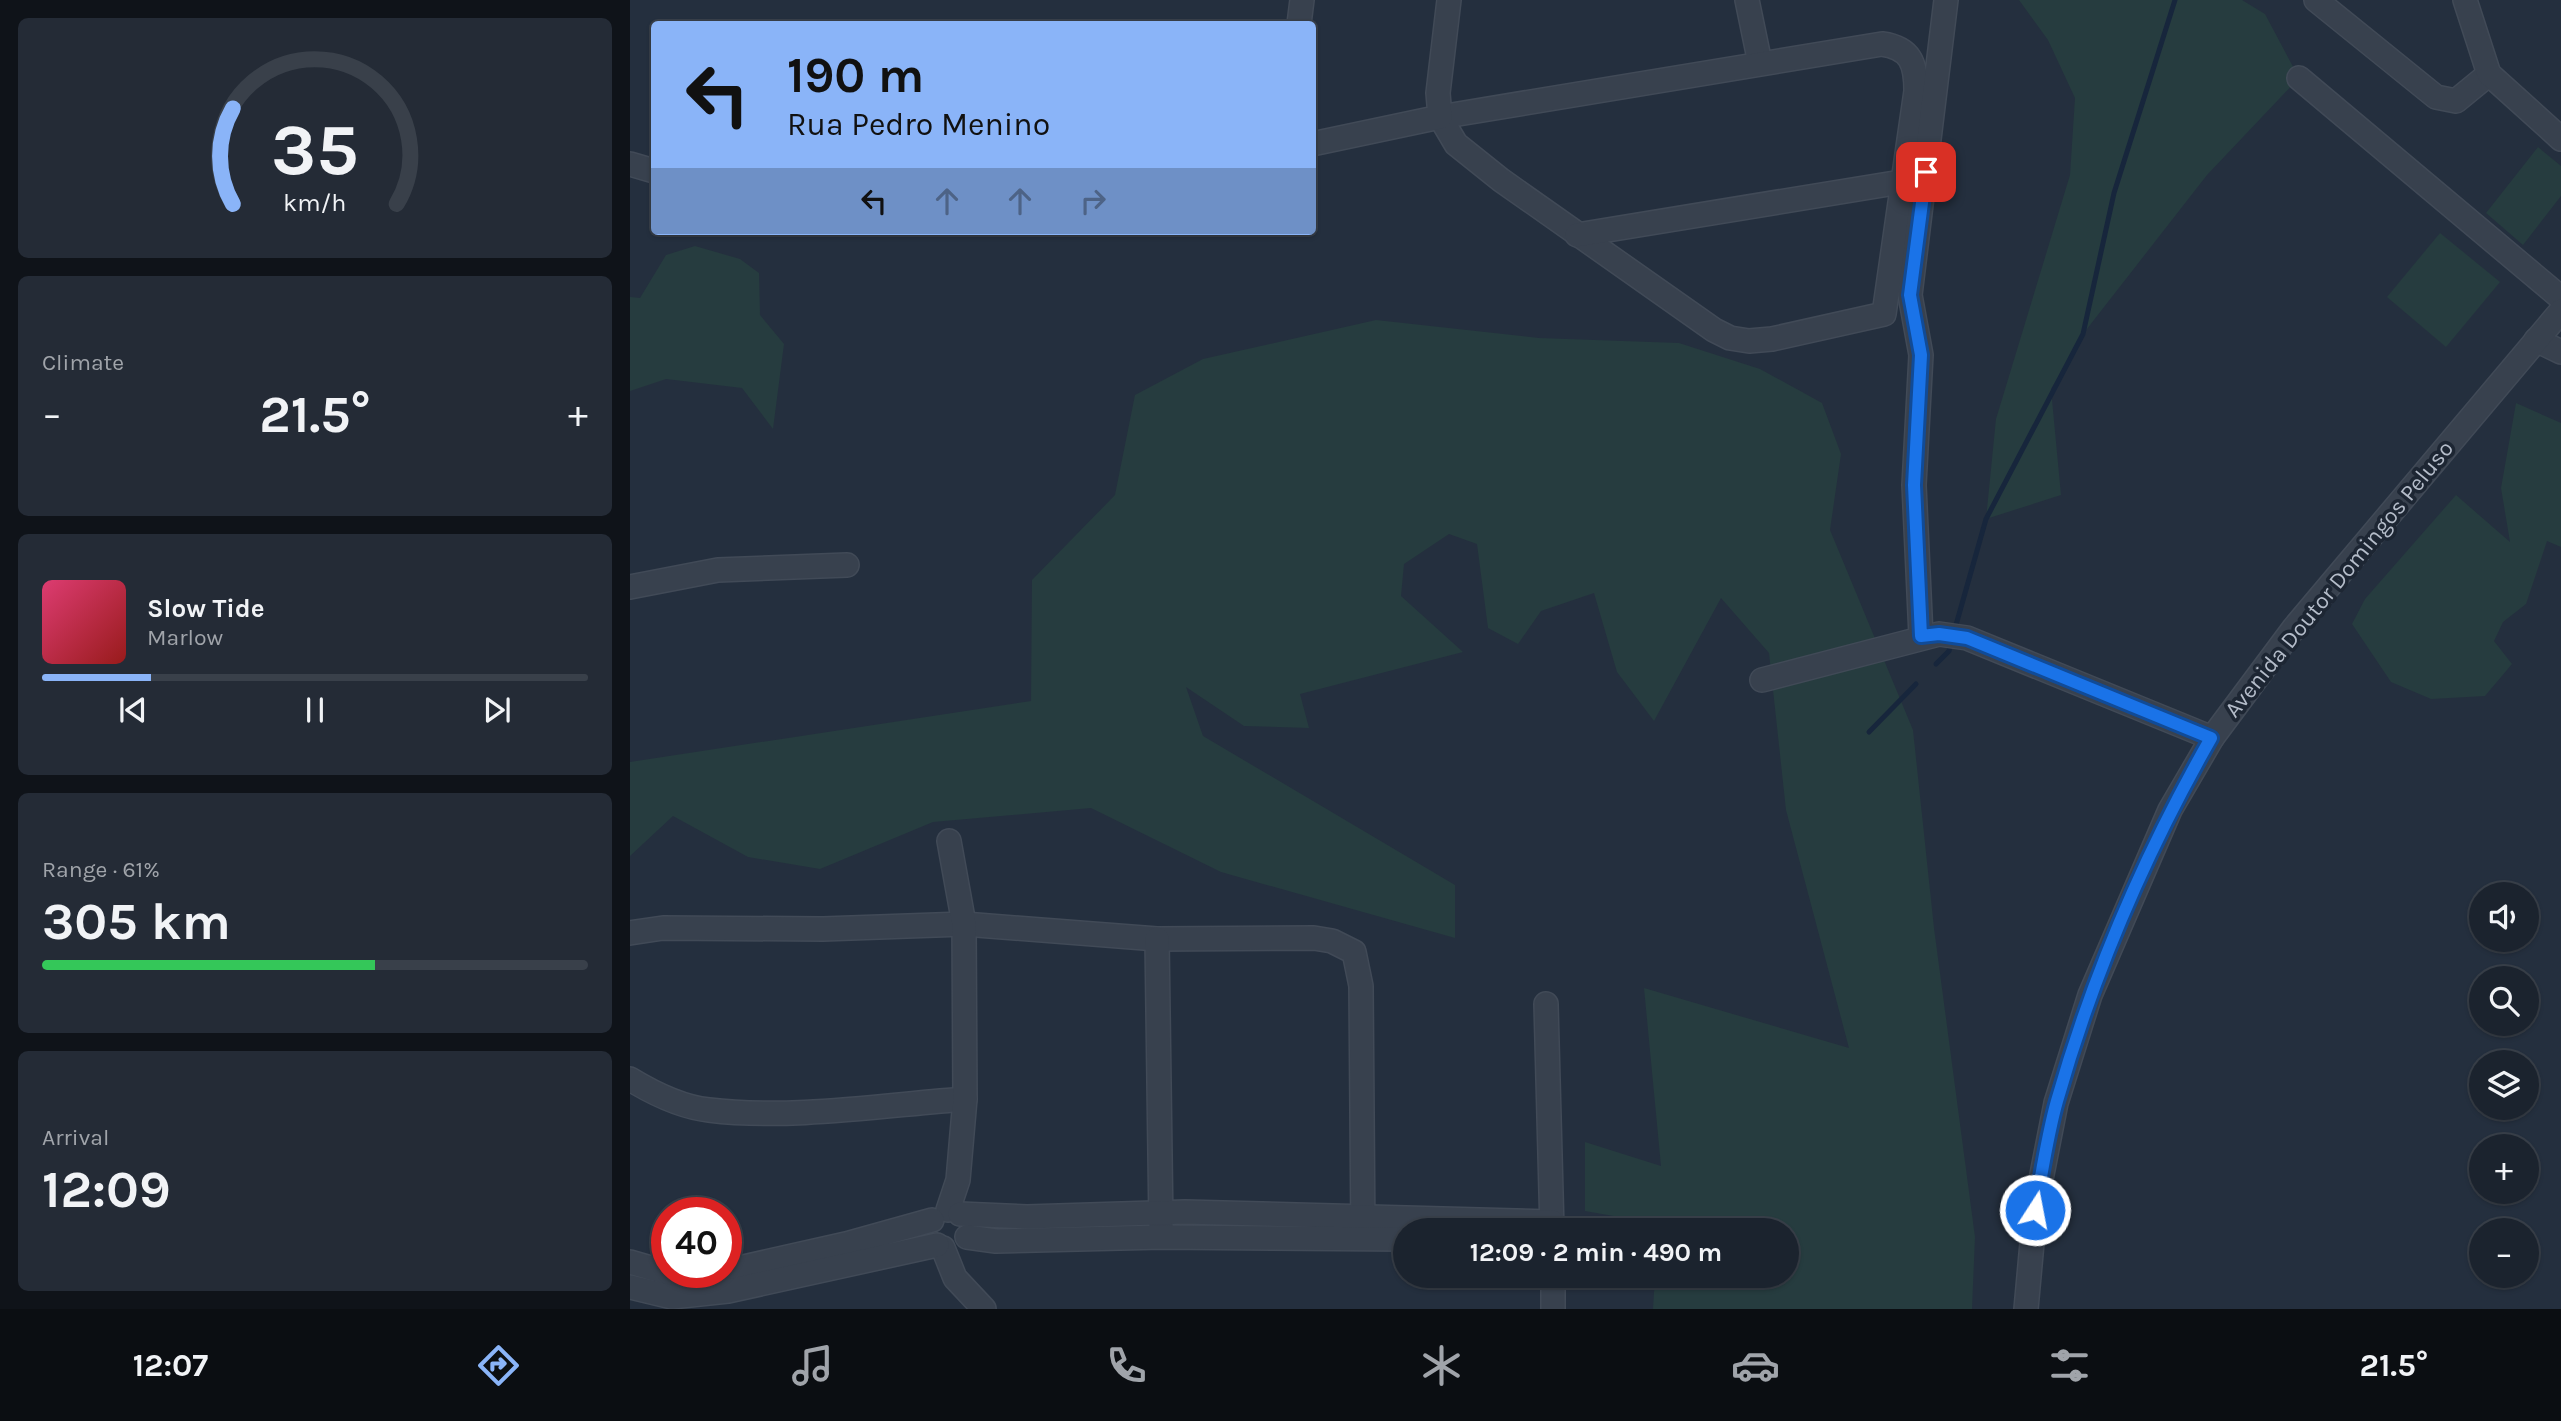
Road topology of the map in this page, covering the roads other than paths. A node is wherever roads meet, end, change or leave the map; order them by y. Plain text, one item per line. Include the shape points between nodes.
1 (1302, 0) edge
2 (1449, 0) edge
3 (1747, 0) edge
4 (1946, 0) edge
5 (2316, 0) edge
6 (2465, 0) edge
7 (1299, 21) edge
8 (1760, 63) junction
9 (2489, 74) junction
10 (2299, 78) dead end
11 (1440, 117) junction
12 (2561, 139) edge
13 (1316, 143) edge
14 (630, 163) edge
15 (651, 171) edge
16 (1901, 182) junction
17 (1577, 235) junction
18 (2561, 298) edge
19 (1911, 310) junction
20 (2561, 311) edge
21 (1884, 314) junction
22 (2536, 340) junction
23 (2561, 352) edge
24 (847, 565) dead end
25 (630, 587) edge
26 (1930, 635) junction
27 (1762, 680) dead end
28 (2211, 738) junction
29 (949, 841) dead end
30 (964, 924) junction
31 (630, 933) edge
32 (1157, 939) junction
33 (1546, 1004) dead end
34 (630, 1079) edge
35 (965, 1099) junction
36 (1160, 1213) junction
37 (947, 1214) junction
38 (1552, 1218) edge
39 (1363, 1228) junction
40 (1393, 1228) edge
41 (1393, 1236) edge
42 (967, 1237) junction
43 (1162, 1237) junction
44 (940, 1246) junction
45 (630, 1262) edge
46 (742, 1267) edge
47 (651, 1268) edge
48 (630, 1287) edge
49 (1553, 1288) edge
50 (984, 1309) edge
51 (1553, 1309) edge
52 (2026, 1309) edge

1 - 7 street
2 - 11 street via 1438,82
3 - 8 street
4 - 19 street
5 - 9 street via 2436,97 2456,101
6 - 9 street
8 - 11 street
8 - 16 street via 1863,46 1889,45 1907,52 1916,71 1916,90
9 - 12 street
10 - 18 street
11 - 13 street
11 - 17 street via 1448,134 1470,157
14 - 15 street
16 - 17 street
16 - 21 street
17 - 21 street via 1730,338 1772,339
19 - 21 street
19 - 26 street via 1921,355 1914,485
20 - 22 street, Avenida Doutor Domingos Peluso
22 - 23 street
22 - 28 street, Avenida Doutor Domingos Peluso via 2294,628
24 - 25 street via 718,570
26 - 27 street
26 - 28 street via 1967,638
28 - 52 street, Avenida Doutor Domingos Peluso via 2170,810 2090,995 2056,1103 2035,1210
29 - 30 street
30 - 31 street via 663,928
30 - 32 street
30 - 35 street
32 - 36 street
32 - 39 street via 1314,938 1354,952 1361,986
33 - 38 street
34 - 35 street via 654,1094 707,1110 765,1112
35 - 37 street via 958,1180
36 - 37 street
36 - 39 street
36 - 43 street
37 - 42 street via 968,1224
37 - 44 street via 930,1233
37 - 46 street via 846,1244
39 - 40 street
39 - 41 street
39 - 43 street
42 - 43 street via 996,1241
42 - 44 street via 959,1246
44 - 48 street via 729,1291 672,1297
44 - 50 street via 955,1278
45 - 47 street
49 - 51 street

